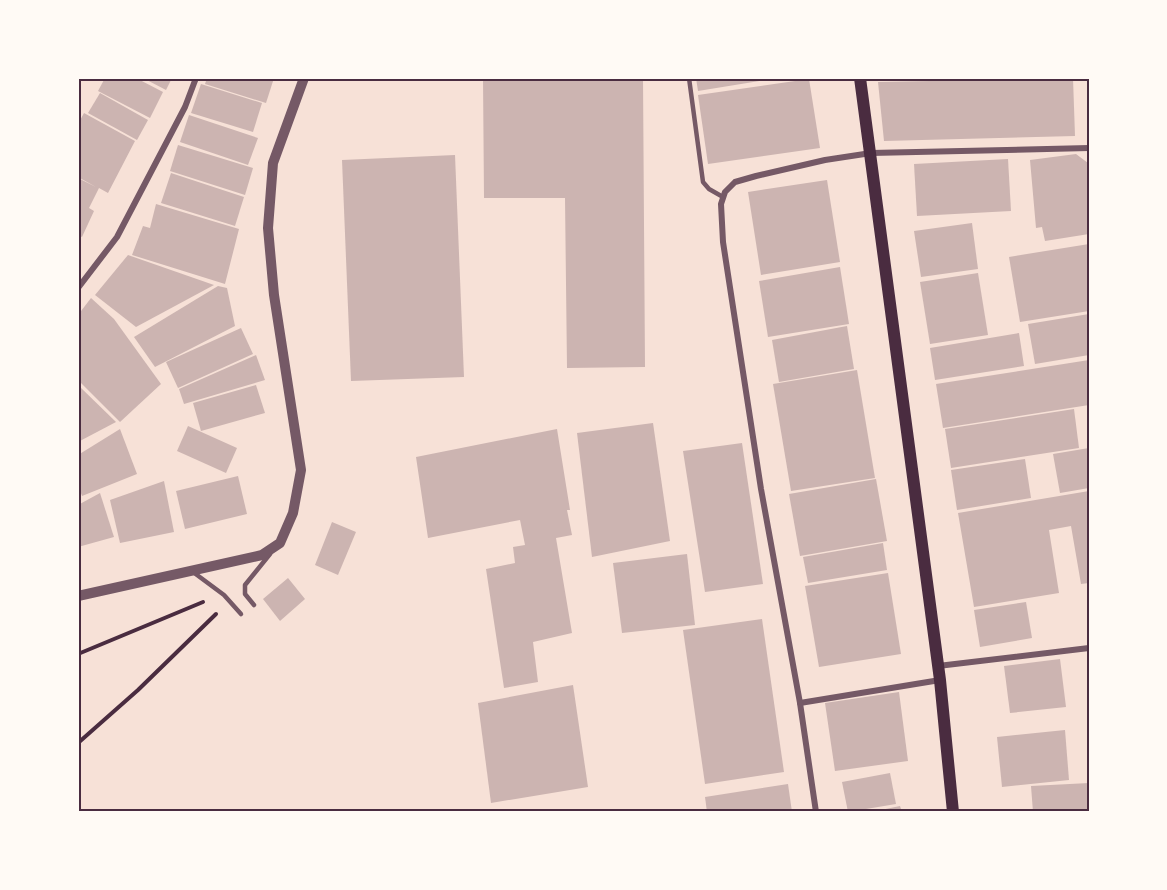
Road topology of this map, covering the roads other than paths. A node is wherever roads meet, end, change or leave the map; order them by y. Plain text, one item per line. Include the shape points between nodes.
1 (196, 78) edge
2 (304, 78) edge
3 (689, 78) edge
4 (860, 78) edge
5 (1089, 148) edge
6 (871, 153) junction
7 (723, 197) junction
8 (78, 288) edge
9 (280, 543) junction
10 (190, 570) junction
11 (78, 596) edge
12 (254, 605) dead end
13 (241, 614) dead end
14 (1089, 648) edge
15 (938, 666) junction
16 (940, 680) junction
17 (800, 703) junction
18 (816, 812) edge
19 (953, 812) edge

1 - 8 street via 185,107 117,237
2 - 9 street via 273,163 268,228 274,295 301,470 294,513
3 - 7 lane via 703,182
4 - 6 main road
5 - 6 street
6 - 7 street via 735,182
6 - 15 main road
7 - 17 street via 723,242 761,489
9 - 10 street via 262,555
9 - 12 lane via 245,585 245,594
10 - 11 street
10 - 13 lane
14 - 15 street
15 - 16 main road
16 - 17 street
16 - 19 main road
17 - 18 street

